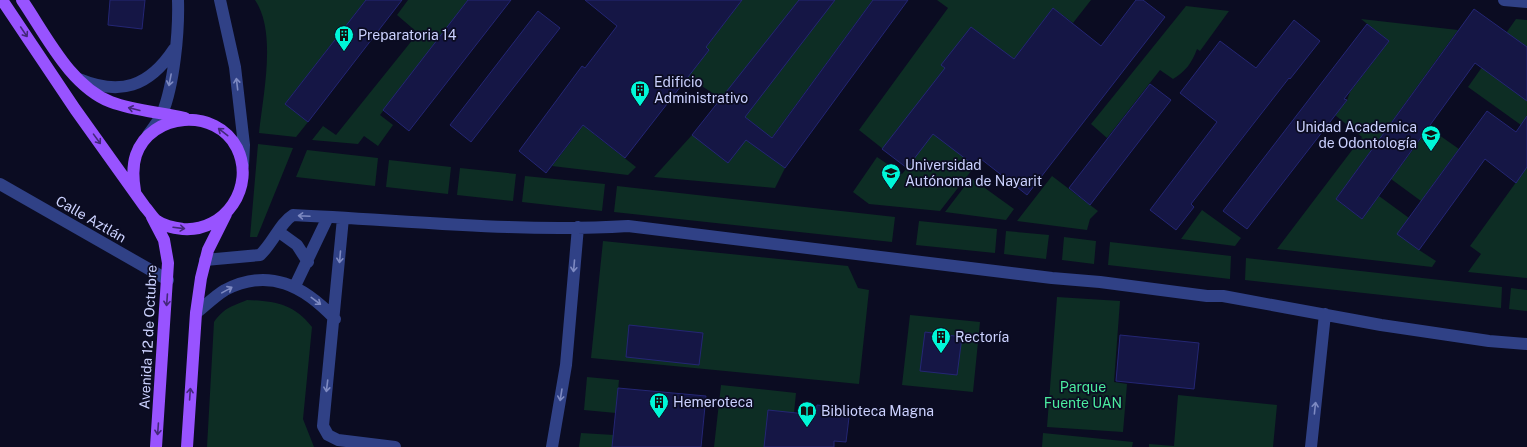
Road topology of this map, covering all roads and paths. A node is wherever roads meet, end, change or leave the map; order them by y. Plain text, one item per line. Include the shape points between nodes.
1 (2, 0) edge
2 (22, 0) edge
3 (178, 0) edge
4 (220, 0) edge
5 (1504, 0) edge
6 (1527, 2) edge
7 (175, 48) junction
8 (74, 76) junction
9 (162, 112) junction
10 (186, 119) junction
11 (145, 139) junction
12 (243, 178) junction
13 (0, 184) edge
14 (135, 191) junction
15 (147, 209) junction
16 (227, 213) junction
17 (328, 217) junction
18 (343, 218) junction
19 (578, 227) junction
20 (279, 232) junction
21 (205, 260) junction
22 (308, 262) junction
23 (168, 280) junction
24 (295, 286) junction
25 (196, 313) junction
26 (1325, 314) junction
27 (334, 319) junction
28 (1527, 344) edge
29 (156, 447) edge
30 (187, 447) edge
31 (395, 447) edge
32 (552, 447) edge
33 (1311, 447) edge

1 -> 14 main road, Avenida 12 de Octubre via 75,109
2 - 8 main road, Avenida 12 de Octubre
3 - 7 street via 179,20
12 -> 4 street via 244,145 235,66
5 - 6 street
7 - 8 street via 158,67 134,85 122,88 96,86
7 -> 9 street
9 -> 8 main road, Avenida 12 de Octubre via 144,111 111,102 96,95
9 - 10 main road, Avenida 12 de Octubre
9 - 11 street
10 - 11 main road, Avenida 12 de Octubre via 163,124
12 -> 10 main road, Avenida 12 de Octubre via 237,148 228,136 216,126 201,120
11 - 14 main road, Avenida 12 de Octubre via 136,155 132,173
12 - 16 main road, Avenida 12 de Octubre via 238,197
13 - 23 street, Calle Aztlán
14 - 15 main road, Avenida 12 de Octubre
15 -> 16 main road, Avenida 12 de Octubre via 157,221 174,228 193,230 211,224
15 - 23 main road, Avenida 12 de Octubre via 164,240
16 - 21 main road, Avenida 12 de Octubre
17 - 18 street
17 -> 20 street via 293,215 286,219
17 - 22 street
18 - 19 street via 464,226
18 -> 27 street
19 - 26 street via 628,226 1052,278 1223,296
19 -> 32 street via 566,365
20 - 21 street via 260,255
20 - 22 street via 297,245
21 - 25 main road, Avenida 12 de Octubre
22 - 24 street
23 -> 29 main road, Avenida 12 de Octubre
25 -> 24 street via 224,291 241,283 262,279
24 -> 27 street via 322,305
30 -> 25 main road, Avenida 12 de Octubre
26 - 28 street via 1381,325
33 -> 26 street
27 -> 31 street via 323,426 328,435 338,440

